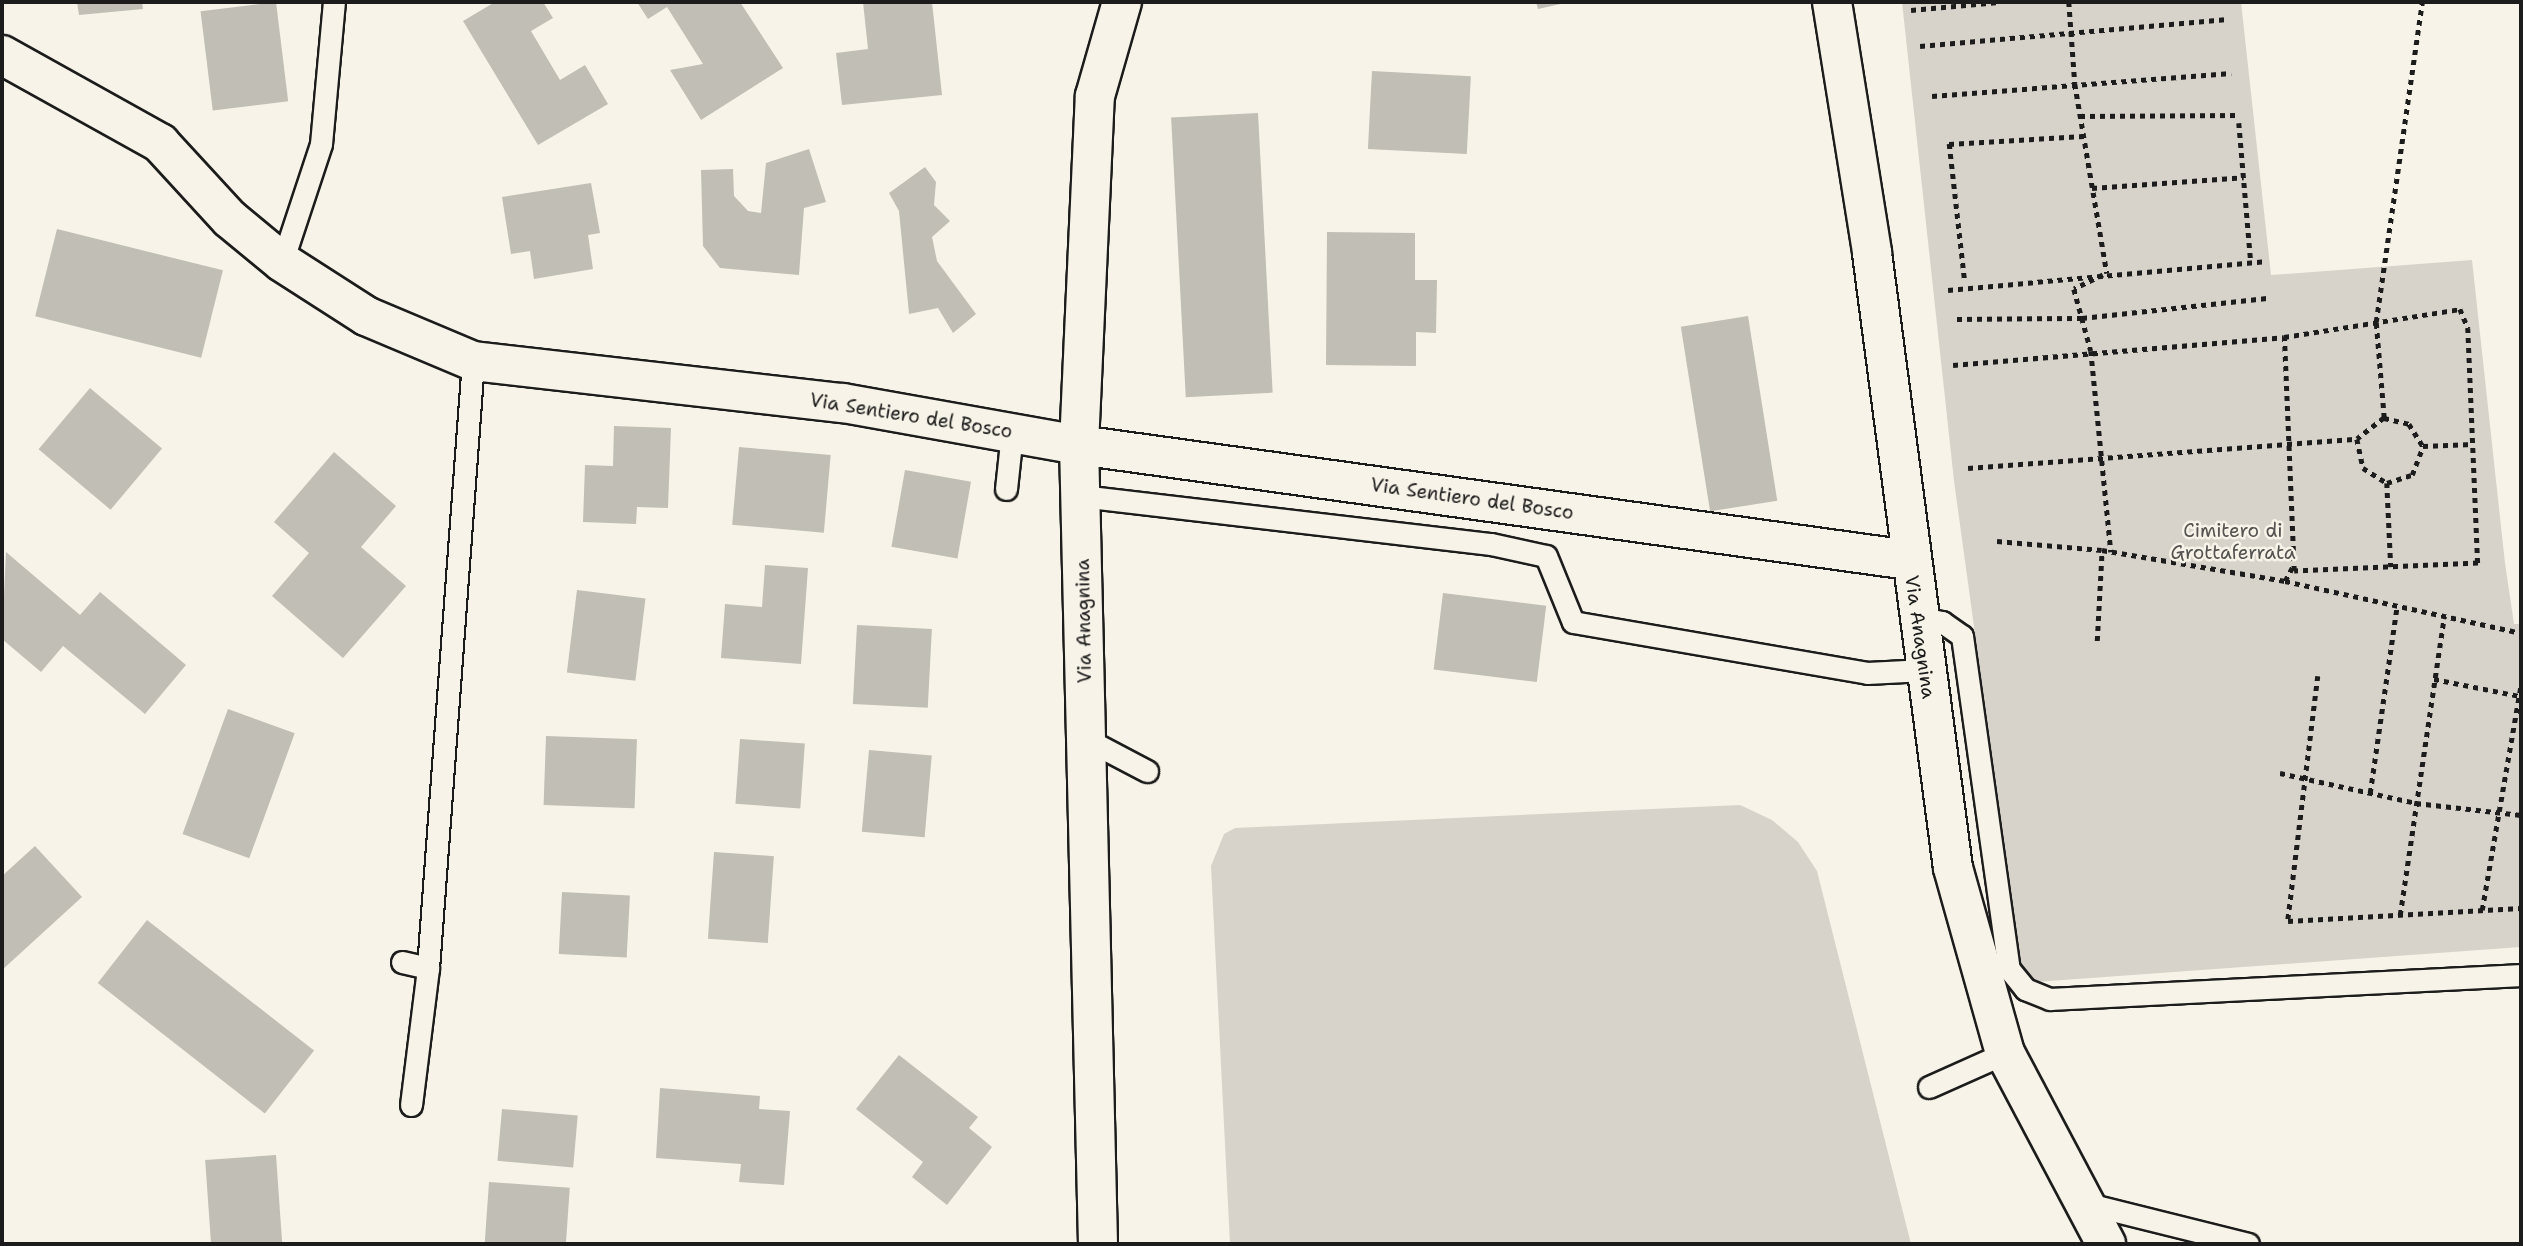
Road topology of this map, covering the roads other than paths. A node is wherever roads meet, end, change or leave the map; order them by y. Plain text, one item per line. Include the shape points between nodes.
1 (334, 2) edge
2 (1122, 2) edge
3 (1832, 2) edge
4 (2, 55) edge
5 (282, 262) junction
6 (473, 361) junction
7 (1012, 433) junction
8 (1079, 445) junction
9 (1006, 489) dead end
10 (1081, 496) junction
11 (1909, 560) junction
12 (1918, 617) junction
13 (1925, 670) junction
14 (1086, 739) junction
15 (1147, 771) dead end
16 (402, 962) dead end
17 (428, 968) junction
18 (2521, 975) edge
19 (2005, 1053) junction
20 (1929, 1087) dead end
21 (411, 1105) dead end
22 (2081, 1202) junction
23 (1098, 1244) edge
24 (2106, 1244) edge
25 (2248, 1244) edge

1 - 5 lane via 321,144
2 - 8 main road, Via Anagnina via 1095,96
3 - 11 main road, Via Anagnina via 1872,253
4 - 5 main road, Via Sentiero del Bosco via 160,144 230,219
5 - 6 main road, Via Sentiero del Bosco via 366,316
6 - 7 main road, Via Sentiero del Bosco via 843,403
6 - 17 lane
7 - 8 main road, Via Sentiero del Bosco
7 - 9 lane
8 - 10 main road, Via Anagnina
8 - 11 main road, Via Sentiero del Bosco
10 - 13 lane via 1491,544 1546,556 1573,622 1867,673
10 - 14 main road, Via Anagnina
11 - 12 main road, Via Anagnina
12 - 13 main road, Via Anagnina
12 - 18 lane via 1942,622 1962,636 2009,969 2025,989 2050,999
13 - 19 main road, Via Anagnina via 1953,868
14 - 15 lane
14 - 23 main road, Via Anagnina
16 - 17 lane
17 - 21 lane
19 - 20 lane
19 - 22 main road, Via Anagnina
22 - 24 main road, Via Anagnina
22 - 25 lane

